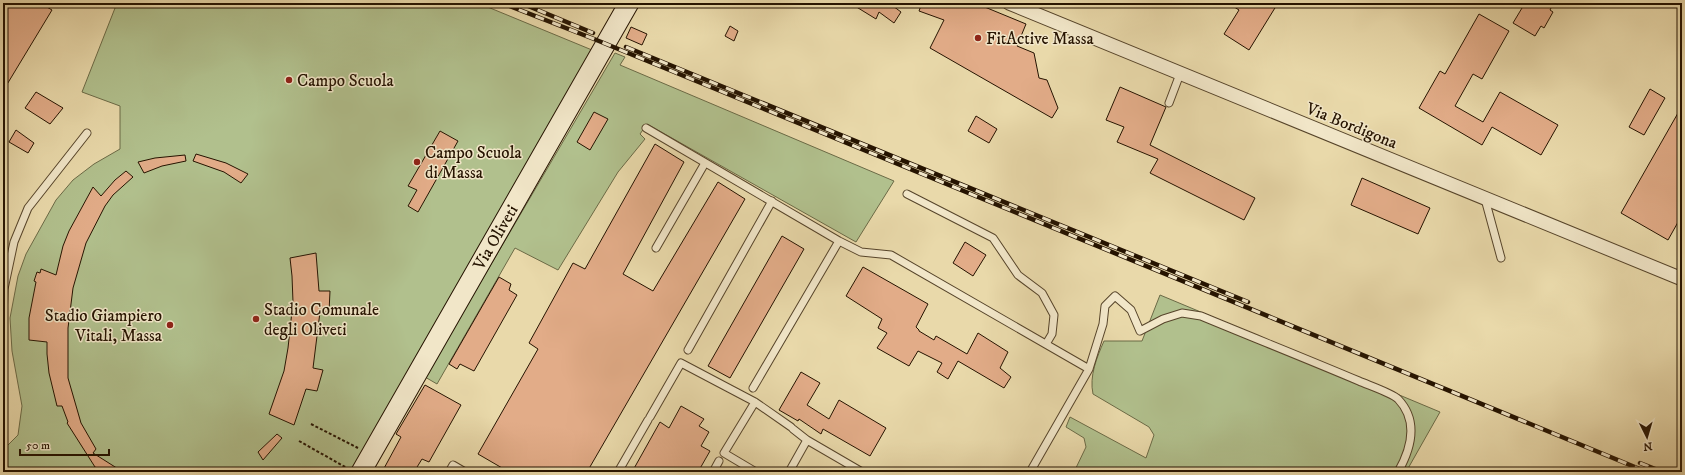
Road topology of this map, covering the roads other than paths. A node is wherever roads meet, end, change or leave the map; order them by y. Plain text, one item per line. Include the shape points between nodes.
1 (629, 3) edge
2 (1009, 3) edge
3 (1180, 74) junction
4 (1169, 103) dead end
5 (646, 128) dead end
6 (87, 133) dead end
7 (705, 163) junction
8 (907, 194) dead end
9 (1485, 199) junction
10 (772, 201) junction
11 (839, 241) junction
12 (656, 248) dead end
13 (1501, 258) dead end
14 (1682, 279) edge
15 (3, 321) edge
16 (1046, 344) junction
17 (681, 363) junction
18 (1089, 369) junction
19 (748, 398) junction
20 (755, 402) junction
21 (807, 440) junction
22 (721, 457) junction
23 (361, 472) edge
24 (448, 472) edge
25 (465, 472) edge
26 (618, 472) edge
27 (713, 472) edge
28 (756, 472) edge
29 (789, 472) edge
30 (862, 472) edge
31 (1030, 472) edge
32 (1398, 472) edge

1 - 23 main road, Via Oliveti
2 - 3 street, Via Bordigona
3 - 4 lane
3 - 9 street, Via Bordigona
5 - 7 lane
6 - 15 lane via 28,208 14,242 4,289
7 - 10 lane
7 - 12 lane
8 - 16 lane via 993,238 1018,275 1042,293 1054,315 1052,334
9 - 13 lane
9 - 14 street, Via Bordigona
10 - 11 lane
10 - 17 lane
11 - 16 lane via 861,252 891,255
11 - 19 lane
16 - 18 lane
17 - 19 lane
17 - 26 lane
18 - 31 lane
18 - 32 lane via 1103,324 1105,306 1115,296 1131,310 1140,331 1182,313 1201,316 1397,398 1411,423 1411,442
19 - 20 lane
20 - 21 lane
20 - 22 lane
21 - 29 lane
21 - 30 lane
22 - 27 lane
22 - 28 lane
24 - 25 lane via 452,465

